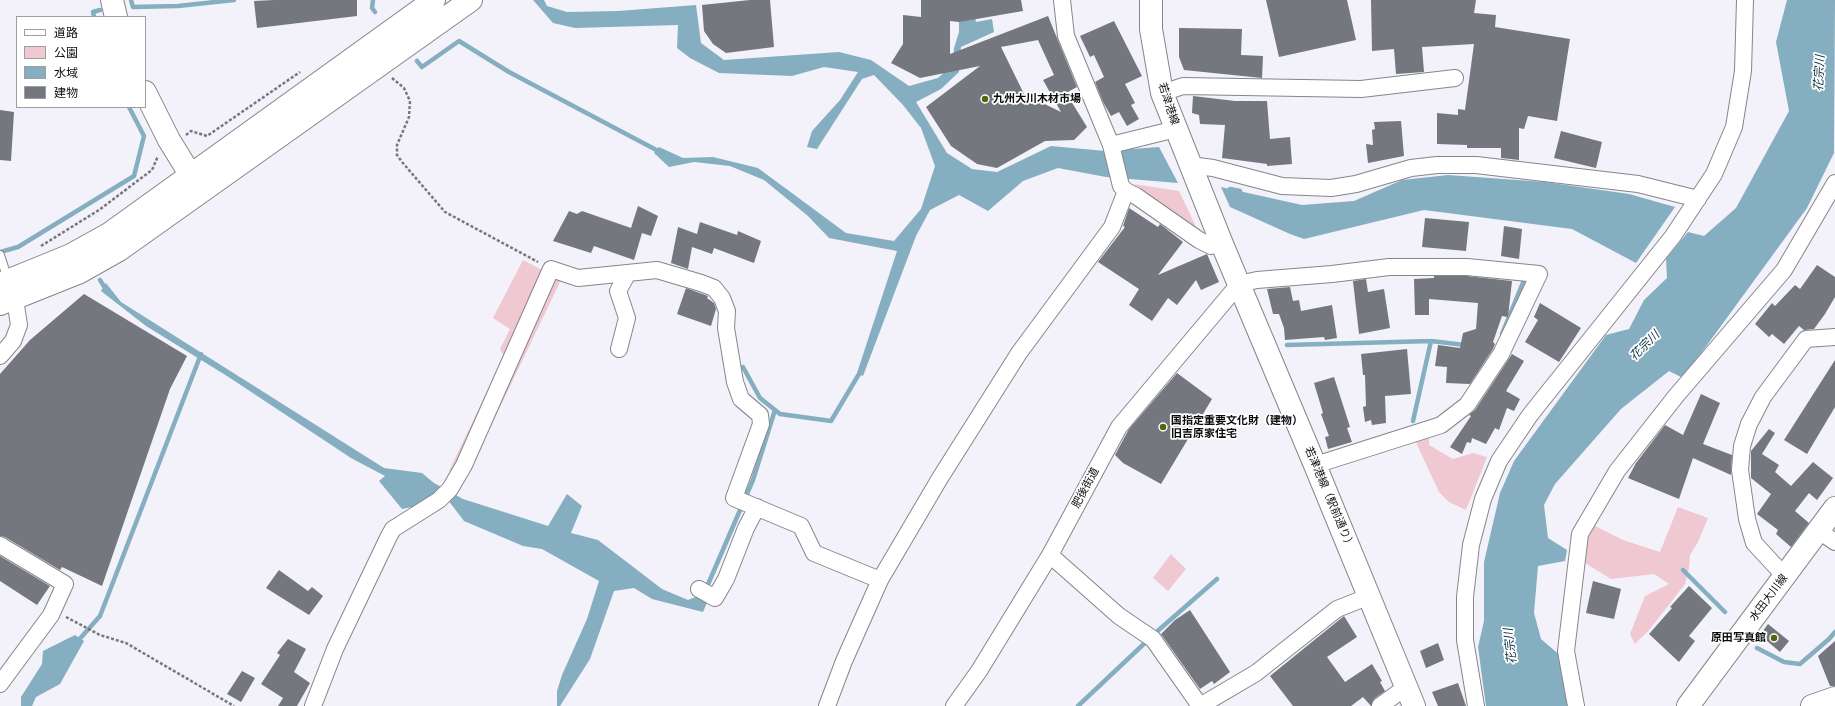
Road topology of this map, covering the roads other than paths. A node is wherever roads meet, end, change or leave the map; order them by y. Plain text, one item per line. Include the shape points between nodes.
1 (112, 0) edge
2 (434, 0) edge
3 (471, 0) edge
4 (1062, 0) edge
5 (1145, 0) edge
6 (1151, 0) edge
7 (1745, 0) edge
8 (116, 16) edge
9 (1455, 78) dead end
10 (1162, 92) junction
11 (146, 94) edge
12 (1176, 129) junction
13 (1111, 145) junction
14 (1192, 170) junction
15 (1835, 183) edge
16 (196, 184) junction
17 (1123, 188) junction
18 (1698, 199) junction
19 (1205, 202) joint
20 (1222, 244) junction
21 (0, 255) edge
22 (628, 273) junction
23 (1239, 284) junction
24 (6, 292) edge
25 (1835, 337) edge
26 (619, 350) dead end
27 (0, 356) edge
28 (1315, 465) junction
29 (749, 504) junction
30 (1835, 508) edge
31 (1827, 536) edge
32 (0, 545) edge
33 (1050, 555) junction
34 (1786, 575) junction
35 (880, 580) junction
36 (703, 591) dead end
37 (1370, 596) junction
38 (0, 684) edge
39 (1410, 696) edge
40 (1835, 698) edge
41 (1205, 705) edge
42 (313, 706) edge
43 (826, 706) edge
44 (954, 706) edge
45 (1380, 706) edge
46 (1476, 706) edge
47 (1576, 706) edge
48 (1688, 706) edge
49 (1812, 706) edge

1 - 8 street
2 - 16 street
3 - 16 street via 378,66
4 - 13 street via 1066,36
5 - 6 street
6 - 10 street, 若津港線 via 1151,30
7 - 18 street via 1743,71 1734,127 1714,174
9 - 10 street via 1361,89 1183,86
10 - 12 street, 若津港線
11 - 16 street via 169,140
12 - 13 street
12 - 14 street, 若津港線
13 - 17 street
14 - 18 street via 1213,168 1282,186 1331,188 1356,184 1411,168 1476,165 1638,184
14 - 19 street, 若津港線
15 - 47 street via 1784,270 1676,396 1617,471 1580,534 1566,650
16 - 24 street
17 - 20 street via 1199,240 1211,246
17 - 35 street via 1112,227 1019,353 940,478
18 - 46 street via 1669,242 1530,415 1499,461 1482,498 1471,545 1465,597 1465,640
19 - 20 street, 若津港線（駅前通り）
20 - 23 street, 若津港線（駅前通り）
21 - 24 lane
22 - 26 street via 618,291 627,318
22 - 29 street via 657,270 714,288 722,298 727,312 726,328 735,382 741,399 760,415 761,424 734,498
22 - 42 street via 578,278 551,269 464,466 445,494 393,529 335,649
23 - 28 street, 若津港線（駅前通り）
23 - 28 street via 1389,267 1467,267 1539,274 1501,354 1467,405 1441,425
23 - 33 street, 肥後街道 via 1119,427
24 - 27 street via 19,325 13,341
25 - 34 street via 1806,339 1764,398 1749,424 1742,446 1740,470 1747,519 1754,544
28 - 37 street, 若津港線（駅前通り）
29 - 35 street via 801,526 814,553
29 - 36 street via 746,528 726,579 715,598
30 - 31 street, 水田大川線
31 - 34 street, 水田大川線
32 - 38 street via 65,584 53,610
33 - 41 street via 1119,616 1151,637
33 - 44 street, 肥後街道 via 979,671
34 - 48 street, 水田大川線
35 - 43 street
37 - 39 street, 若津港線（駅前通り）
37 - 41 street via 1338,609 1256,673
39 - 45 street
40 - 49 street

